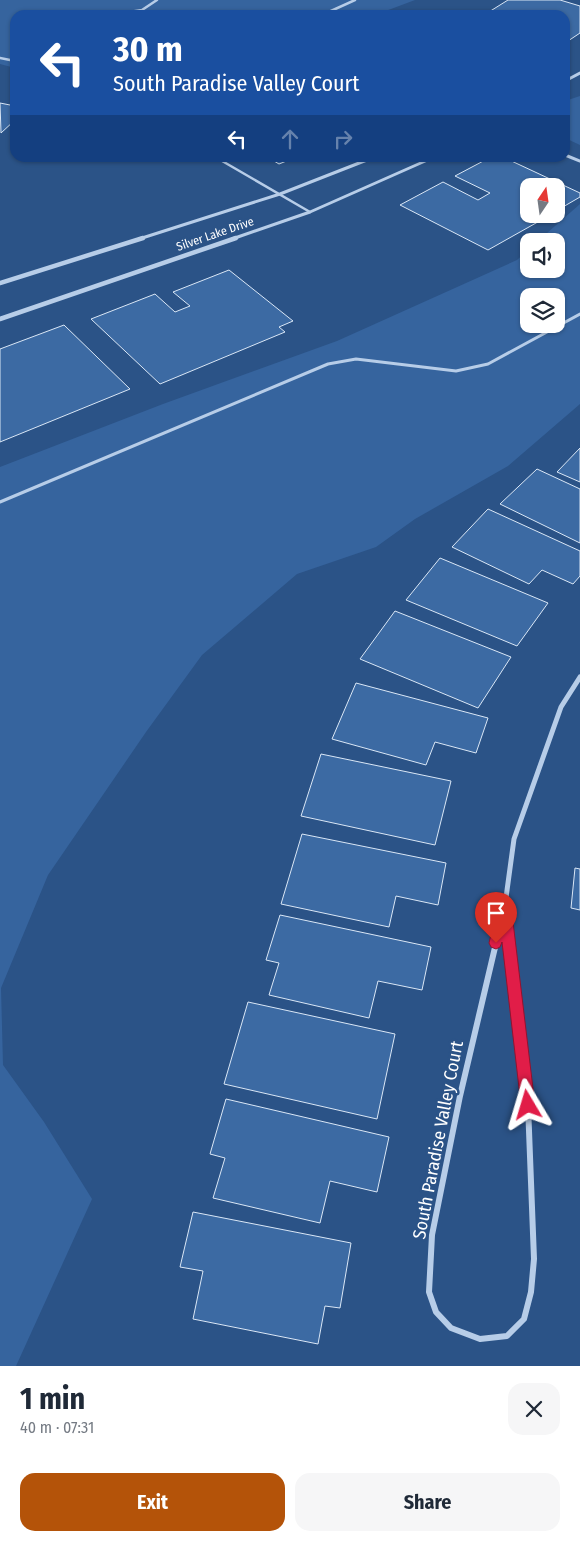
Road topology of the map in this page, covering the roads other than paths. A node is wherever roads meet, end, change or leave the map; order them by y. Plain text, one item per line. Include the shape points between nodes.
1 (157, 0) edge
2 (355, 0) edge
3 (141, 10) edge
4 (333, 10) edge
5 (222, 162) edge
6 (362, 162) edge
7 (423, 162) edge
8 (280, 194) junction
9 (310, 212) junction
10 (0, 283) edge
11 (580, 314) edge
12 (0, 319) edge
13 (0, 502) edge
14 (580, 677) edge
15 (505, 905) junction

1 - 3 lane
2 - 4 lane
5 - 8 lane
6 - 8 street, Silver Lake Drive
7 - 9 street, Silver Lake Drive
8 - 9 lane
8 - 10 street, Silver Lake Drive
9 - 12 street, Silver Lake Drive
11 - 13 lane via 488,364 456,370 356,359 328,364
14 - 15 street, South Paradise Valley Court via 561,707 514,839
15 - 15 street, South Paradise Valley Court via 460,1096 432,1235 429,1292 436,1312 451,1328 480,1339 507,1336 524,1319 534,1259 528,1105

